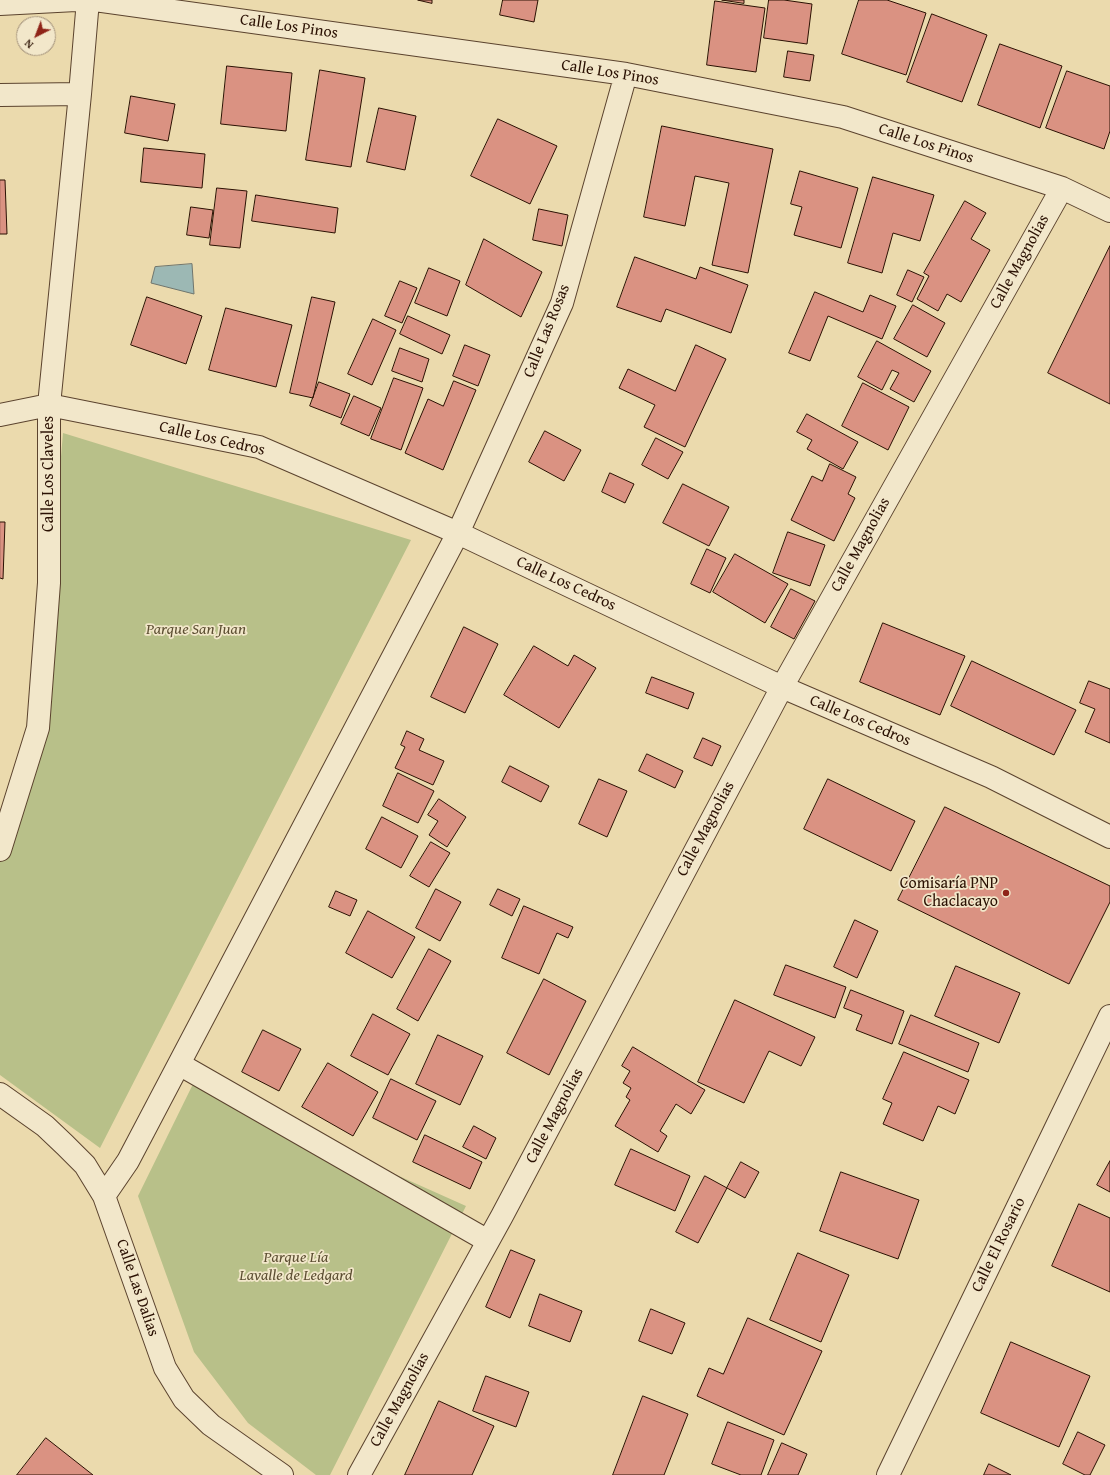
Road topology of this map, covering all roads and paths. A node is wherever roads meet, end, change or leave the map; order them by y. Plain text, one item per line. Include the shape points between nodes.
1 (76, 0) edge
2 (88, 0) edge
3 (95, 0) edge
4 (0, 4) edge
5 (626, 74) junction
6 (80, 94) junction
7 (0, 95) edge
8 (1062, 188) junction
9 (1110, 211) edge
10 (49, 405) junction
11 (0, 415) edge
12 (458, 533) junction
13 (782, 687) junction
14 (1110, 837) edge
15 (0, 850) edge
16 (1110, 1016) edge
17 (179, 1064) junction
18 (0, 1094) edge
19 (104, 1196) junction
20 (488, 1242) junction
21 (282, 1475) edge
22 (359, 1475) edge
23 (888, 1475) edge

1 - 4 street
2 - 6 street, Calle Los Claveles
3 - 5 street, Calle Los Pinos
5 - 8 street, Calle Los Pinos via 843,117
5 - 12 street, Calle Las Rosas via 562,303
6 - 7 street
6 - 10 street, Calle Los Claveles
8 - 9 street, Calle Los Pinos
8 - 13 street, Calle Magnolias
10 - 11 street, Calle Los Cedros
10 - 12 street, Calle Los Cedros via 259,447
10 - 15 street, Calle Los Claveles via 49,583 38,728
12 - 13 street, Calle Los Cedros
12 - 17 street, Calle Las Rosas
13 - 14 street, Calle Los Cedros via 991,777
13 - 20 street, Calle Magnolias
16 - 23 street, Calle El Rosario
17 - 19 street, Calle Las Rosas via 128,1161
17 - 20 street
18 - 19 street, Calle Las Dalias via 45,1126 65,1145 85,1165
19 - 21 street, Calle Las Dalias via 165,1368 184,1399 211,1425
20 - 22 street, Calle Magnolias

